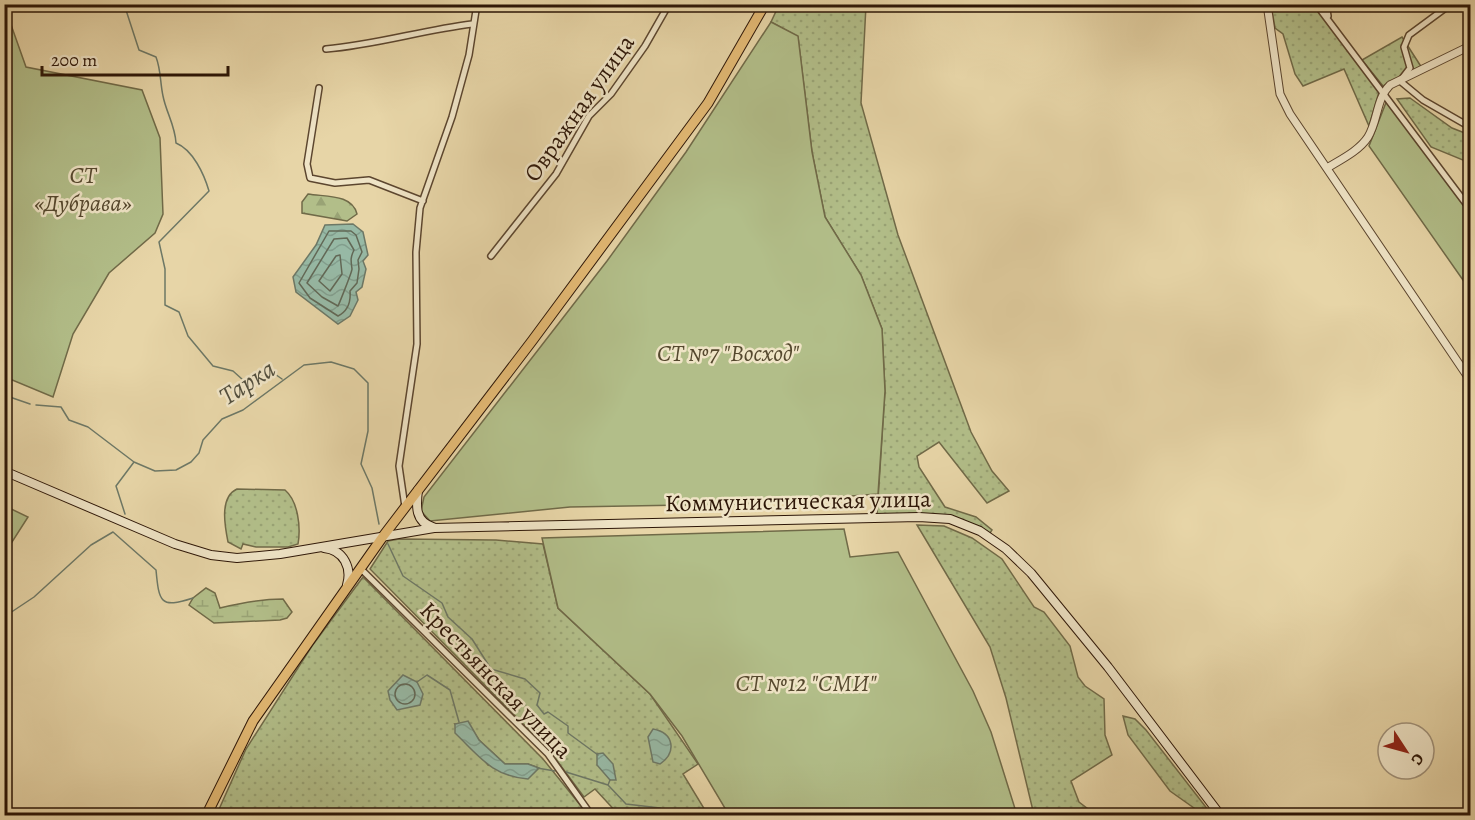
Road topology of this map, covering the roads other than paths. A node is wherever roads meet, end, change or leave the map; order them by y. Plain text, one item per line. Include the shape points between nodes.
1 (477, 4) edge
2 (669, 4) edge
3 (765, 4) edge
4 (1267, 4) edge
5 (1316, 4) edge
6 (1326, 4) edge
7 (1452, 4) edge
8 (1328, 18) junction
9 (472, 24) junction
10 (1470, 46) edge
11 (326, 49) dead end
12 (1400, 81) junction
13 (319, 88) dead end
14 (1384, 91) junction
15 (1470, 127) edge
16 (1326, 168) junction
17 (423, 201) junction
18 (1470, 209) edge
19 (490, 256) dead end
20 (1470, 380) edge
21 (4, 471) edge
22 (418, 490) junction
23 (405, 507) junction
24 (434, 528) junction
25 (384, 535) junction
26 (308, 549) junction
27 (364, 571) junction
28 (347, 586) junction
29 (206, 816) edge
30 (592, 816) edge
31 (1221, 816) edge

1 - 9 street
2 - 19 street, Овражная улица via 611,94 589,116 556,174
3 - 22 main road via 708,103
4 - 16 street via 1280,94
5 - 8 street
6 - 8 street
7 - 12 street via 1409,34 1404,47 1410,68
8 - 14 street
9 - 11 street via 375,44
9 - 17 street via 469,55 453,117
10 - 12 street
12 - 14 street
12 - 15 street via 1423,100
13 - 17 street via 307,164 309,178 334,183 369,180
14 - 16 street via 1368,137
14 - 18 street
16 - 20 street
17 - 23 street via 416,252 417,344 399,466
21 - 26 main road via 195,551 245,558
22 - 23 main road
22 - 24 main road via 421,521
23 - 25 main road
24 - 25 main road, Коммунистическая улица
24 - 31 main road, Коммунистическая улица via 919,516 963,524 1006,549 1031,573
25 - 26 main road, Коммунистическая улица
25 - 27 main road
26 - 28 main road via 328,548 343,558 350,574
27 - 28 main road
27 - 30 street, Крестьянская улица via 548,754
28 - 29 main road via 253,721

